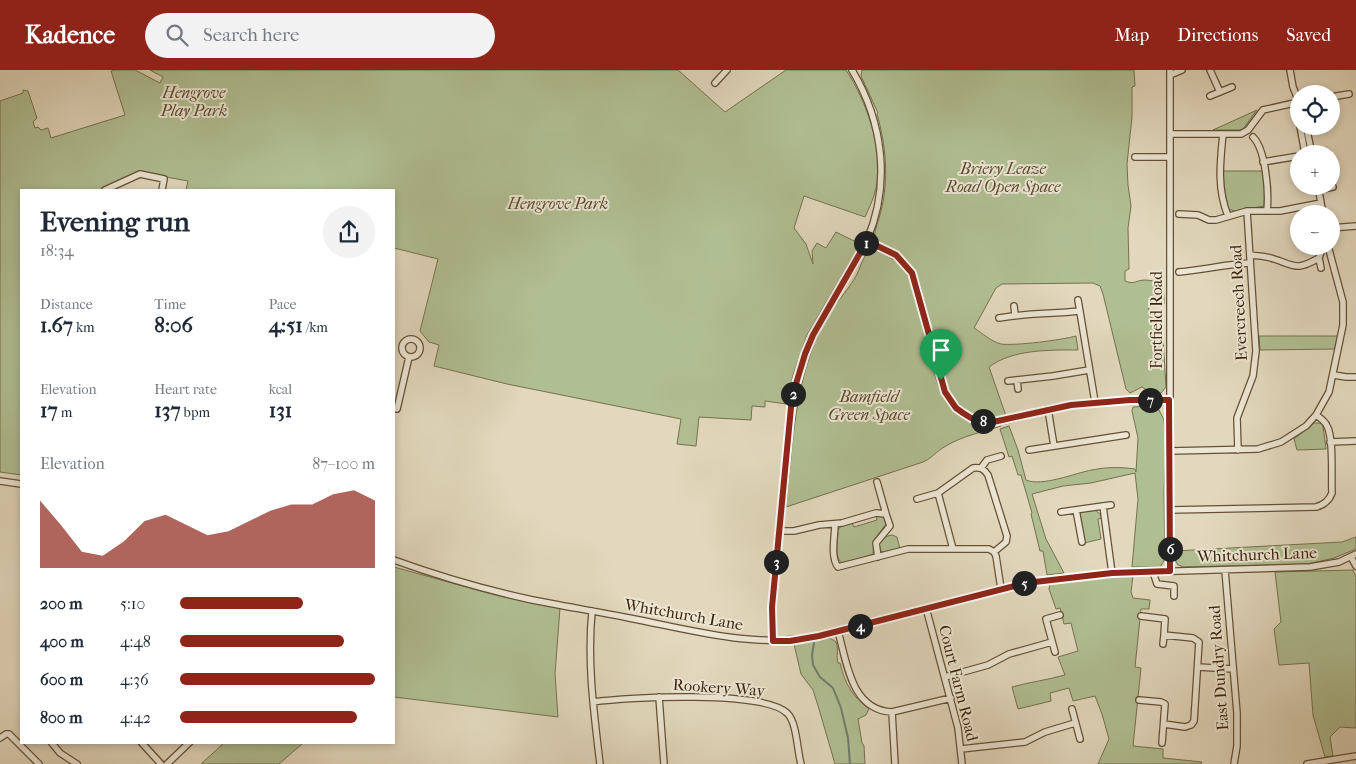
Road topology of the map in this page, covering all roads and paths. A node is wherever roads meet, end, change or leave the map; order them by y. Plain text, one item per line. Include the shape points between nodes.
1 (853, 70) edge
2 (1182, 70) edge
3 (1210, 70) edge
4 (1290, 70) edge
5 (723, 71) edge
6 (1170, 72) edge
7 (715, 83) dead end
8 (1292, 85) edge
9 (1232, 87) dead end
10 (1220, 92) junction
11 (1349, 94) dead end
12 (1210, 96) dead end
13 (1340, 96) edge
14 (1290, 104) edge
15 (1170, 134) junction
16 (1223, 134) junction
17 (1253, 136) dead end
18 (1135, 156) dead end
19 (1170, 157) junction
20 (1290, 158) edge
21 (1263, 162) junction
22 (106, 189) edge
23 (162, 189) edge
24 (1319, 195) edge
25 (1321, 203) joint
26 (1246, 211) junction
27 (1267, 211) junction
28 (1179, 214) dead end
29 (1228, 216) junction
30 (1356, 226) edge
31 (1340, 227) edge
32 (867, 241) junction
33 (1250, 255) junction
34 (1330, 255) edge
35 (1250, 262) junction
36 (1321, 268) dead end
37 (1179, 272) dead end
38 (1078, 300) dead end
39 (1014, 306) dead end
40 (1080, 312) junction
41 (1015, 315) junction
42 (1000, 318) dead end
43 (395, 344) edge
44 (402, 344) junction
45 (409, 357) junction
46 (1089, 370) junction
47 (1334, 375) junction
48 (1356, 377) edge
49 (1017, 380) junction
50 (1008, 381) dead end
51 (1018, 389) dead end
52 (1169, 400) junction
53 (1095, 402) junction
54 (396, 409) edge
55 (1048, 409) junction
56 (1316, 415) junction
57 (1116, 429) dead end
58 (1126, 435) dead end
59 (1117, 436) junction
60 (1356, 441) edge
61 (1330, 442) junction
62 (1054, 446) junction
63 (1029, 450) dead end
64 (1238, 450) junction
65 (1170, 451) junction
66 (1001, 456) dead end
67 (981, 468) junction
68 (0, 481) edge
69 (877, 482) dead end
70 (20, 484) edge
71 (938, 493) junction
72 (917, 500) dead end
73 (1112, 505) dead end
74 (1102, 506) junction
75 (1076, 510) junction
76 (1169, 510) junction
77 (1061, 512) dead end
78 (886, 514) junction
79 (835, 524) junction
80 (779, 531) junction
81 (1082, 542) dead end
82 (953, 549) junction
83 (994, 552) junction
84 (878, 556) junction
85 (1354, 556) edge
86 (395, 560) edge
87 (1356, 566) edge
88 (1225, 570) junction
89 (1170, 571) junction
90 (1153, 572) junction
91 (1112, 573) junction
92 (1175, 579) dead end
93 (1174, 586) junction
94 (1001, 589) junction
95 (1174, 596) dead end
96 (926, 608) junction
97 (592, 611) junction
98 (1060, 615) dead end
99 (1141, 616) dead end
100 (838, 632) junction
101 (1164, 635) junction
102 (773, 641) junction
103 (1052, 642) junction
104 (1163, 644) dead end
105 (1055, 652) dead end
106 (1198, 667) junction
107 (1233, 669) junction
108 (944, 677) junction
109 (659, 697) junction
110 (951, 698) junction
111 (1139, 700) dead end
112 (593, 702) junction
113 (1072, 709) dead end
114 (892, 712) junction
115 (1075, 722) junction
116 (1164, 724) junction
117 (0, 738) edge
118 (1080, 739) dead end
119 (1162, 743) dead end
120 (53, 744) edge
121 (143, 744) edge
122 (188, 744) edge
123 (961, 749) junction
124 (1356, 756) edge
125 (39, 764) edge
126 (77, 764) edge
127 (161, 764) edge
128 (167, 764) edge
129 (600, 764) edge
130 (664, 764) edge
131 (801, 764) edge
132 (895, 764) edge
133 (962, 764) edge
134 (1234, 764) edge
135 (1307, 764) edge

1 - 32 street via 875,122 880,150 880,189
2 - 6 street
3 - 10 street
4 - 8 street
5 - 7 street
6 - 15 street, Fortfield Road
9 - 10 street
10 - 12 street
11 - 13 street
14 - 16 street via 1263,110 1243,133
15 - 16 street
15 - 19 street, Fortfield Road
16 - 29 street via 1220,186
17 - 21 street
18 - 19 street
19 - 52 street, Fortfield Road
20 - 21 street
21 - 27 street via 1269,191
22 - 23 street via 140,174 164,179
24 - 25 street
25 - 27 street
26 - 27 street
26 - 29 street
26 - 33 street, Evercreech Road
28 - 29 street via 1198,215 1209,220
30 - 31 street
32 - 55 street via 896,255 912,273 941,380 956,408 971,418 993,422
32 - 80 street via 817,326 797,380 792,397
33 - 35 street, Evercreech Road
33 - 36 street via 1267,257 1289,266 1308,264 1320,255
34 - 47 street via 1343,302 1343,325
35 - 37 street
35 - 64 street, Evercreech Road via 1255,366 1237,418
38 - 40 street
39 - 41 street
40 - 41 street
40 - 46 street
41 - 42 street
43 - 44 street
44 - 45 street via 403,352
44 - 45 street via 414,338 420,344 423,350
45 - 54 street
46 - 49 street
46 - 53 street
47 - 48 street
47 - 56 street
49 - 50 street
49 - 51 street
52 - 53 street
52 - 65 street, Fortfield Road
53 - 55 street
55 - 62 street
56 - 61 street via 1324,420
56 - 64 street via 1297,432 1270,446
57 - 59 street
58 - 59 street
59 - 62 street
60 - 61 street
61 - 76 street via 1332,493 1323,505
62 - 63 street
64 - 65 street
65 - 76 street, Fortfield Road
66 - 67 street via 987,460
67 - 71 street via 973,468
67 - 83 street via 988,475 1007,536 1006,542
68 - 70 street
69 - 78 street
71 - 72 street
71 - 82 street
73 - 74 street
74 - 75 street
74 - 91 street
75 - 77 street
75 - 81 street
76 - 89 street, Fortfield Road
78 - 79 street via 876,513
78 - 84 street via 890,526 876,543
79 - 80 street
79 - 84 street via 835,561 838,567
80 - 102 street via 772,607
82 - 83 street via 986,548
82 - 84 street via 913,549
83 - 94 street
85 - 87 street
85 - 88 street, Whitchurch Lane via 1325,566
86 - 97 street, Whitchurch Lane via 474,586
88 - 89 street, Whitchurch Lane
88 - 107 street, East Dundry Road
89 - 90 street, Whitchurch Lane
90 - 91 street, Whitchurch Lane
90 - 93 street via 1156,584
91 - 94 street, Whitchurch Lane
92 - 93 street
93 - 95 street
94 - 96 street, Whitchurch Lane
96 - 100 street, Whitchurch Lane
96 - 108 street, Court Farm Road
97 - 102 street, Whitchurch Lane via 734,639
97 - 112 street via 589,654
98 - 103 street via 1046,619
99 - 101 street via 1165,619
100 - 102 street, Whitchurch Lane via 806,639
100 - 114 street via 853,684 862,698 882,712
101 - 104 street
101 - 106 street via 1196,639 1199,642
103 - 105 street
103 - 108 street
106 - 107 street
106 - 116 street via 1194,721 1185,727
107 - 134 street, East Dundry Road via 1237,746
108 - 110 street, Court Farm Road
109 - 112 street, Rookery Way
109 - 130 street
109 - 131 street, Rookery Way via 741,700 776,706 792,720
110 - 114 street
110 - 123 street, Court Farm Road
111 - 116 street via 1165,704
112 - 129 street
113 - 115 street
114 - 132 street
115 - 118 street
115 - 123 street via 1025,742
116 - 119 street
117 - 125 street via 9,734
120 - 126 street
121 - 127 street
122 - 128 street
123 - 133 street, Court Farm Road
124 - 135 street

